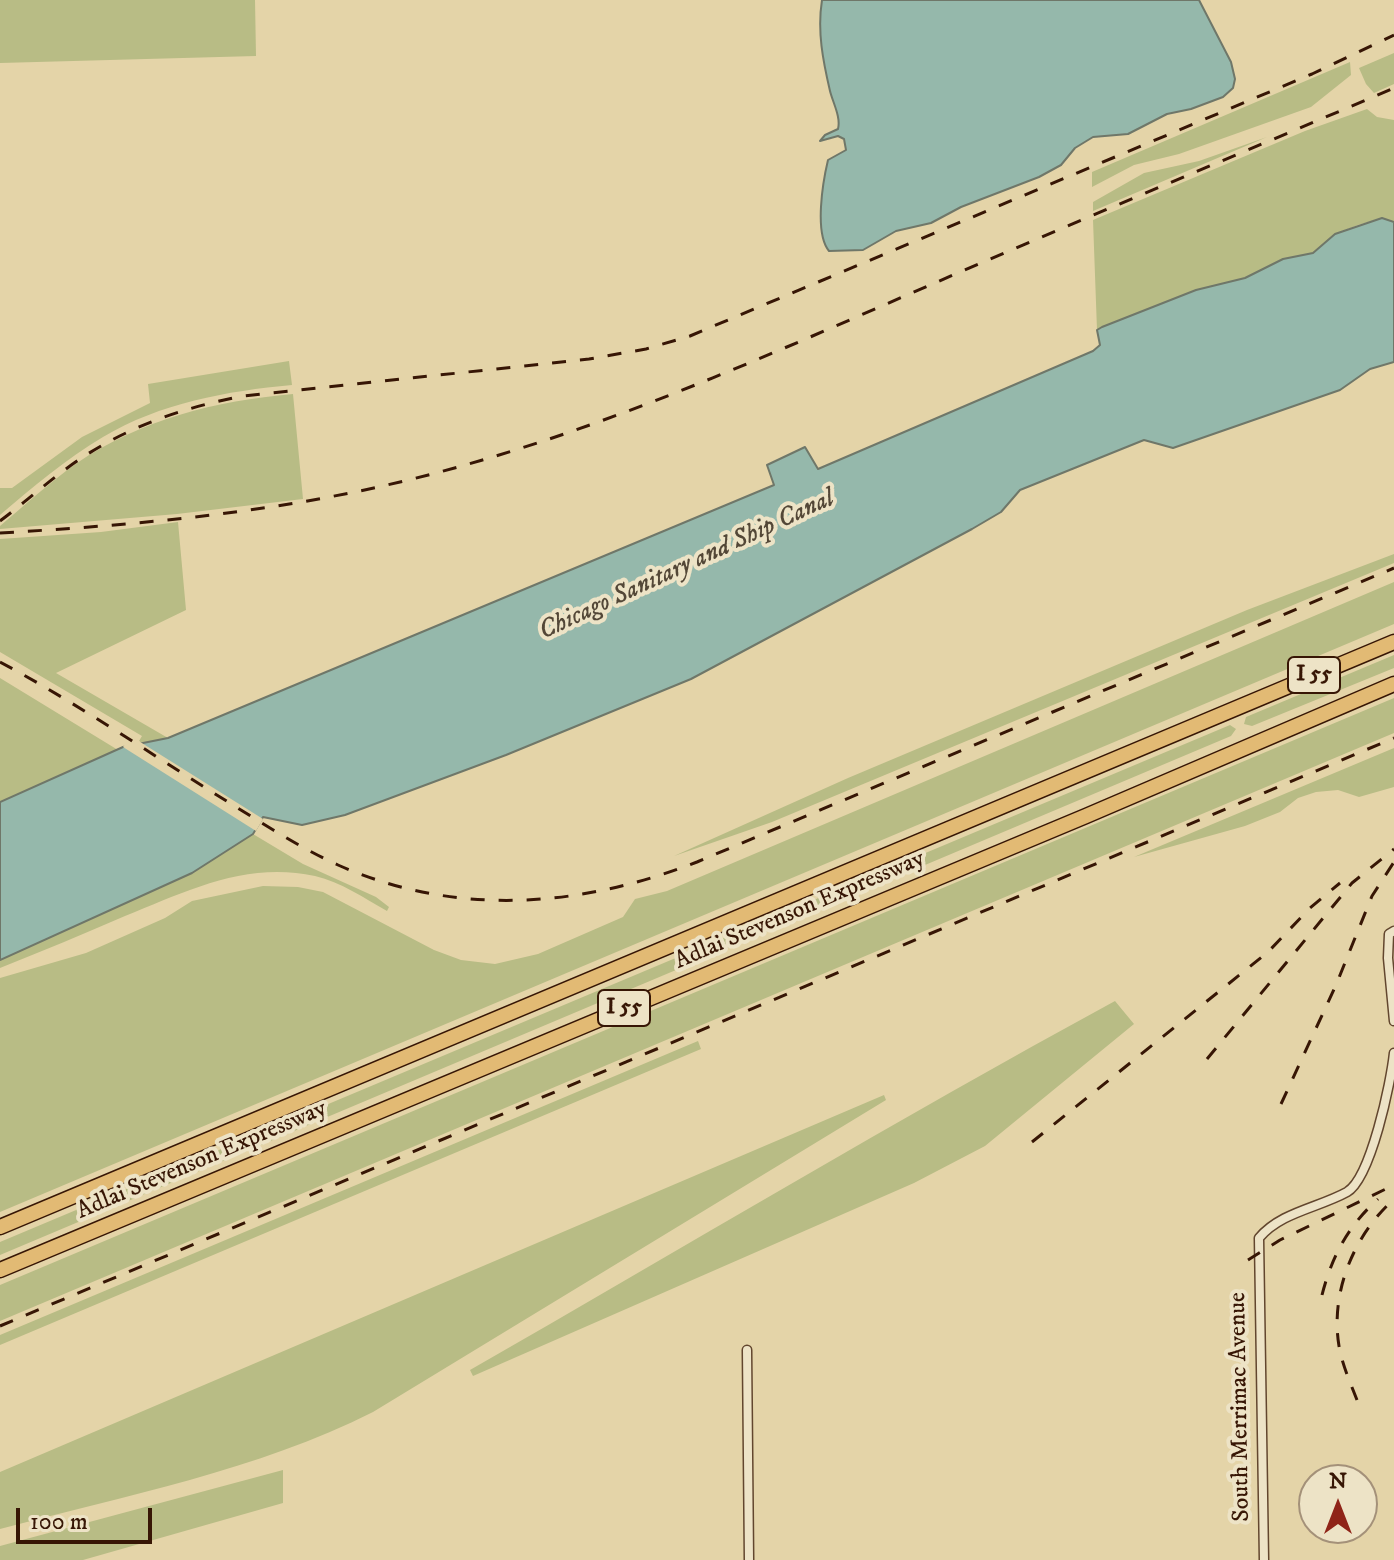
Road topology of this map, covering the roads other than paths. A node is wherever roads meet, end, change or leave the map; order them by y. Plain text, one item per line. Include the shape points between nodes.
1 (1394, 642) edge
2 (1394, 684) edge
3 (1394, 931) edge
4 (1394, 1021) edge
5 (1394, 1053) edge
6 (0, 1227) edge
7 (0, 1270) edge
8 (747, 1350) dead end
9 (749, 1560) edge
10 (1264, 1560) edge

1 - 6 highway, Adlai Stevenson Expressway / I 55
2 - 7 highway, Adlai Stevenson Expressway / I 55
3 - 4 street via 1389,934 1388,958
5 - 10 street, South Merrimac Avenue via 1386,1103 1361,1177 1350,1191 1281,1220 1259,1238
8 - 9 street

